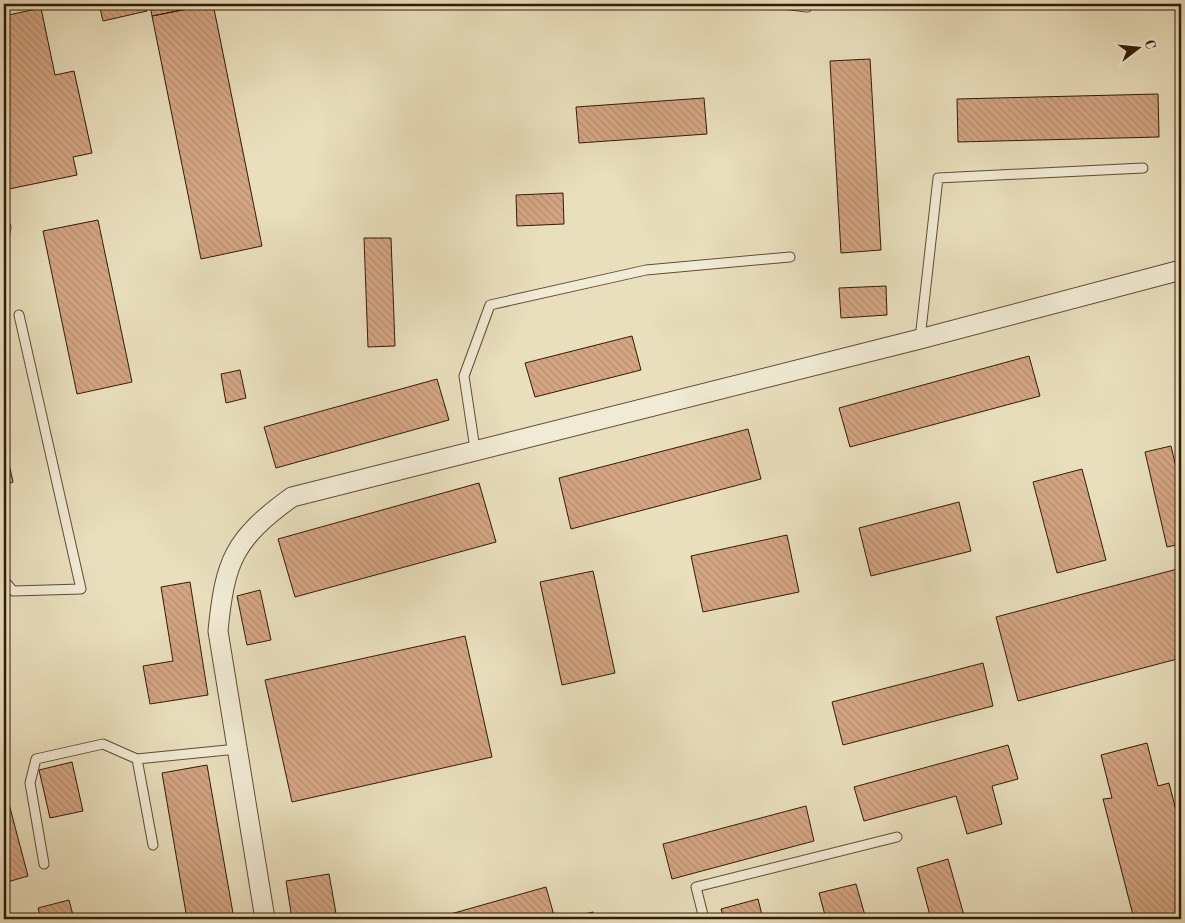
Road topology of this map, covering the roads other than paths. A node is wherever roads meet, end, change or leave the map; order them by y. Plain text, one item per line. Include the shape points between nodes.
1 (783, 4) edge
2 (808, 4) edge
3 (1143, 168) dead end
4 (6, 226) dead end
5 (4, 238) edge
6 (790, 257) dead end
7 (1181, 270) edge
8 (19, 315) dead end
9 (920, 339) junction
10 (475, 449) junction
11 (4, 580) edge
12 (237, 749) junction
13 (137, 759) junction
14 (897, 837) dead end
15 (153, 845) dead end
16 (44, 864) dead end
17 (265, 919) edge
18 (704, 919) edge

1 - 2 lane via 807,7
3 - 9 lane via 938,178
4 - 5 lane
6 - 10 lane via 646,270 490,305 464,376
7 - 9 street
8 - 11 lane via 81,589 13,591
9 - 10 street
10 - 12 street via 292,497 261,519 236,549 222,592 218,631
12 - 13 lane
12 - 17 street
13 - 15 lane
13 - 16 lane via 103,744 36,758 30,783
14 - 18 lane via 696,887

